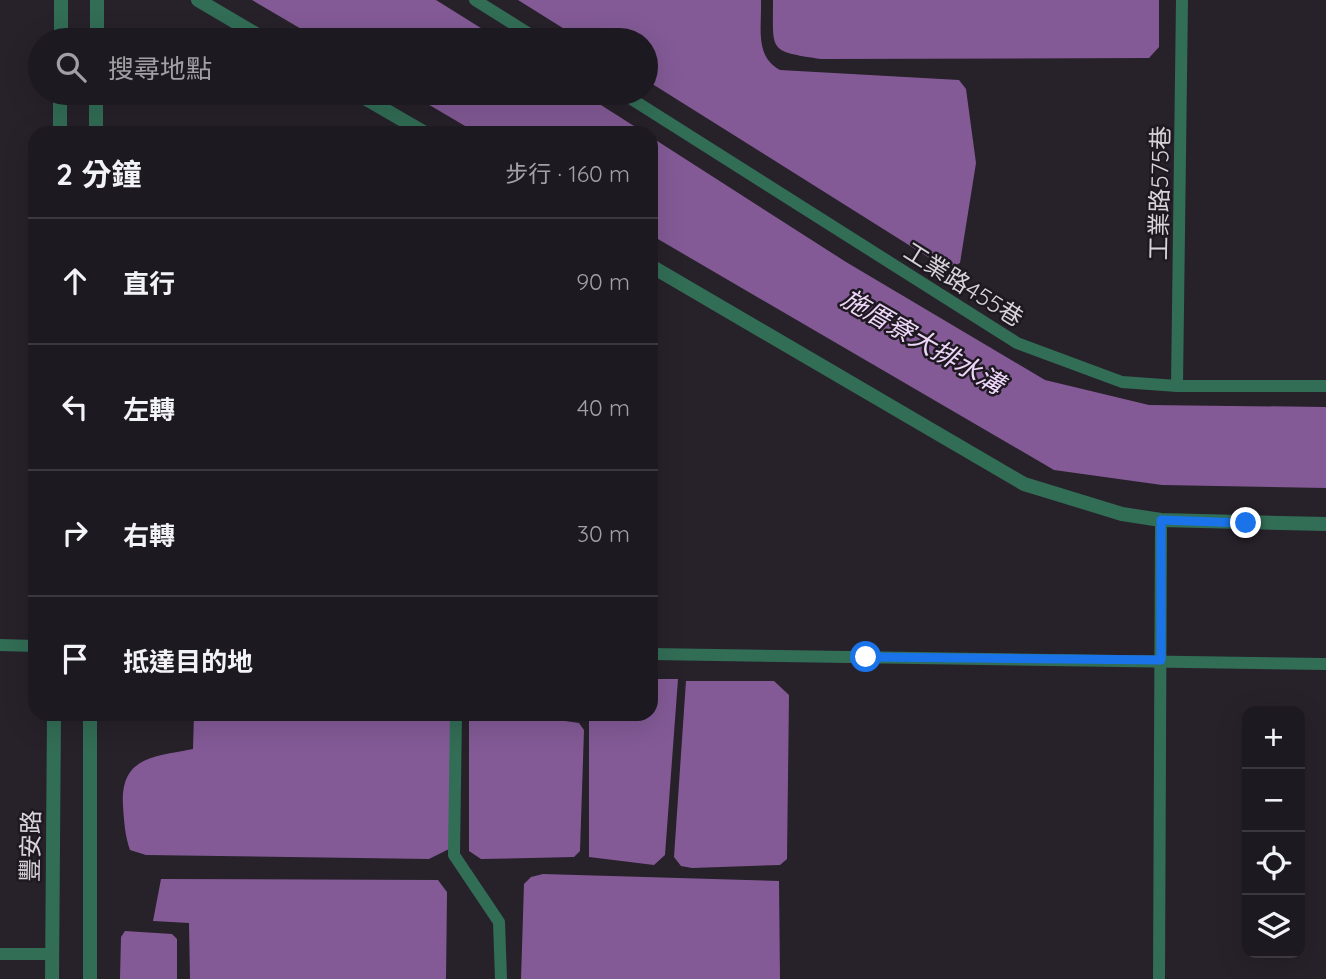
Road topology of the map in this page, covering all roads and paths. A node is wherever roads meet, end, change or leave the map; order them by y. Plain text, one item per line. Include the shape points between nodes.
1 (61, 0) edge
2 (97, 0) edge
3 (198, 0) edge
4 (475, 0) edge
5 (1182, 0) edge
6 (61, 28) edge
7 (97, 28) edge
8 (246, 28) edge
9 (519, 28) edge
10 (60, 105) edge
11 (96, 105) edge
12 (377, 105) edge
13 (641, 105) edge
14 (60, 126) edge
15 (96, 126) edge
16 (413, 126) edge
17 (658, 270) edge
18 (1177, 386) junction
19 (1326, 386) edge
20 (1161, 520) junction
21 (1326, 524) edge
22 (0, 645) edge
23 (28, 646) edge
24 (658, 654) edge
25 (1161, 660) junction
26 (1326, 664) edge
27 (54, 721) edge
28 (90, 721) edge
29 (456, 721) edge
30 (0, 954) edge
31 (52, 954) junction
32 (52, 979) edge
33 (90, 979) edge
34 (500, 979) edge
35 (1159, 979) edge

1 - 6 street
2 - 7 street
3 - 8 street
4 - 9 lane
5 - 18 lane, 工業路575巷
10 - 14 street
11 - 15 street
12 - 16 street
13 - 18 lane, 工業路455巷 via 1017,343 1122,382
17 - 20 street via 1024,484 1122,514
18 - 19 lane, 工業路455巷
20 - 21 street
20 - 25 lane
22 - 23 lane
24 - 25 lane
25 - 26 lane
25 - 35 lane
27 - 31 street, 豐安路
28 - 33 street
29 - 34 lane via 454,855 499,922
30 - 31 lane
31 - 32 street, 豐安路

